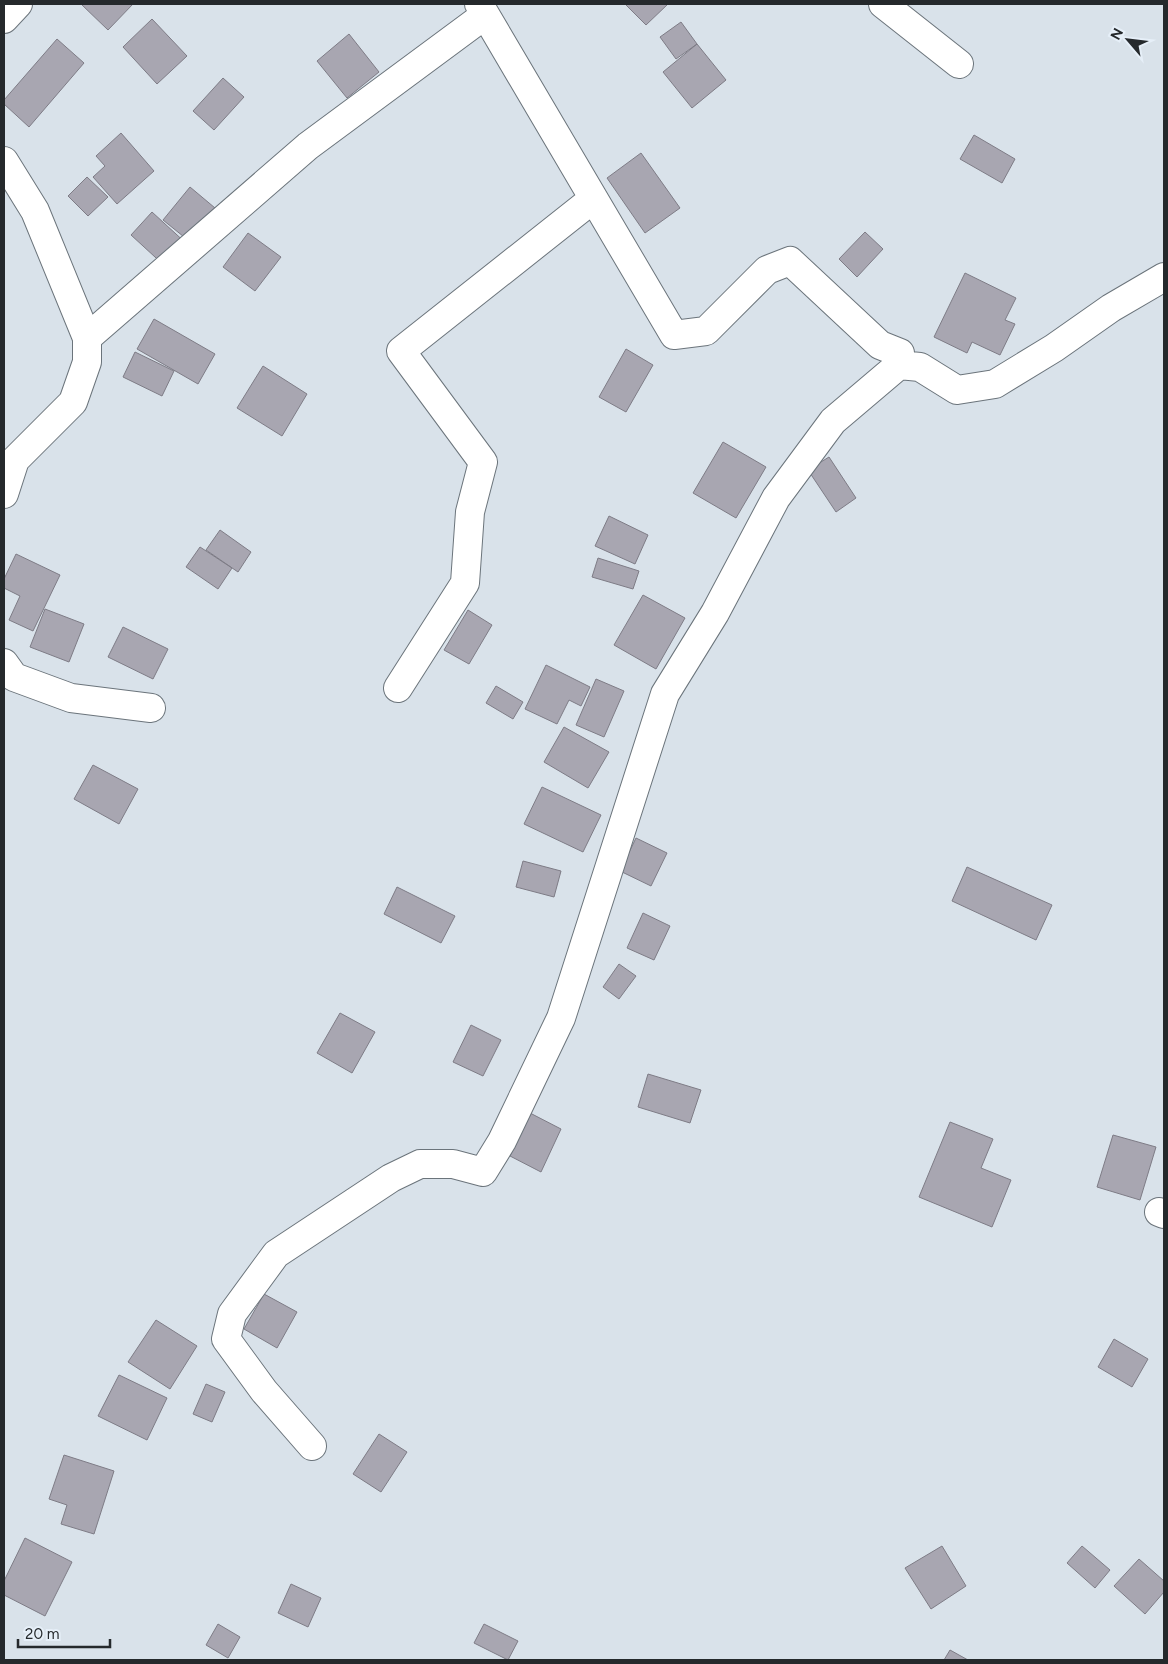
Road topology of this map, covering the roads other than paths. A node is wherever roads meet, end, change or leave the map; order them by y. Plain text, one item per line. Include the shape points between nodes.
1 (18, 4) edge
2 (883, 4) edge
3 (482, 10) edge
4 (4, 19) edge
5 (959, 64) dead end
6 (4, 162) edge
7 (593, 199) junction
8 (1164, 277) edge
9 (87, 338) junction
10 (900, 353) dead end
11 (4, 494) edge
12 (4, 663) edge
13 (398, 688) dead end
14 (151, 708) dead end
15 (312, 1446) dead end

1 - 4 street
2 - 5 street
3 - 7 street
3 - 9 street via 308,146
6 - 9 street via 34,211
7 - 10 street via 674,334 706,331 766,270 790,261 880,345
7 - 13 street via 401,350 483,462 470,512 465,583
8 - 15 street via 995,384 957,390 920,367 899,365 833,421 776,498 715,613 665,694 561,1018 502,1141 483,1172 453,1164 420,1164 391,1178 276,1254 232,1314 226,1339 264,1391
9 - 11 street via 87,362 73,402 15,460
12 - 14 street via 14,677 71,698

